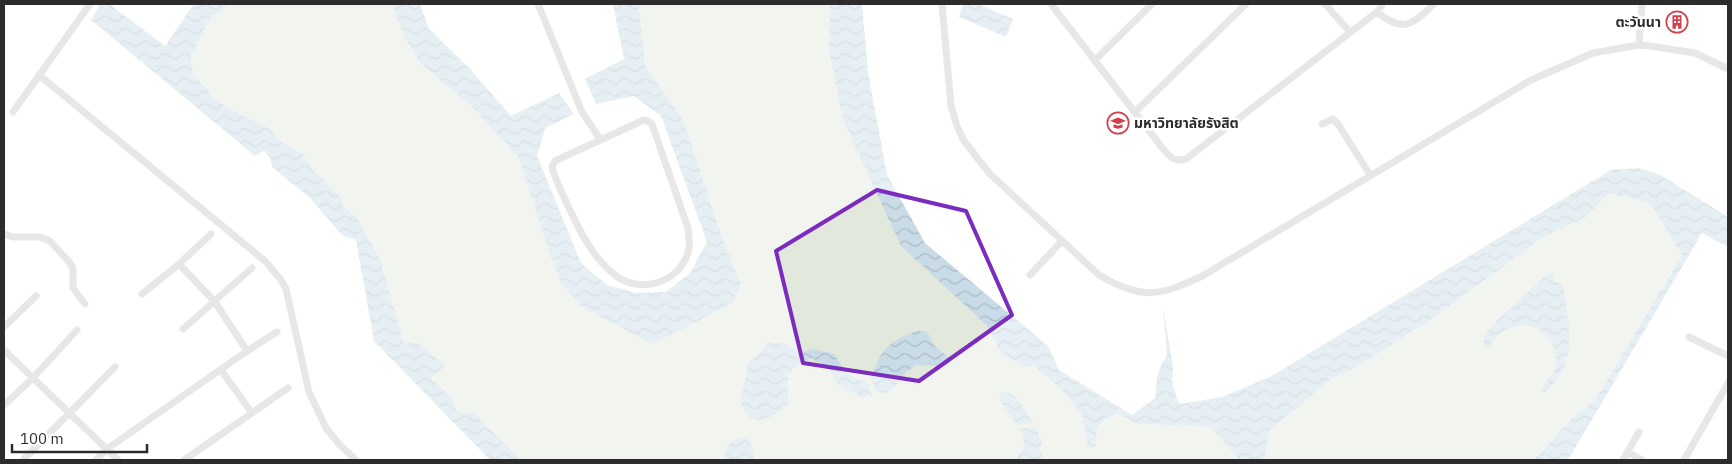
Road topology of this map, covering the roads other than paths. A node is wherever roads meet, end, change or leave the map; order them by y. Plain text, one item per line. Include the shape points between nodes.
1 (90, 4) edge
2 (538, 4) edge
3 (942, 4) edge
4 (1051, 4) edge
5 (1152, 4) edge
6 (1246, 4) edge
7 (1325, 4) edge
8 (1383, 4) edge
9 (1434, 4) edge
10 (1642, 4) edge
11 (1377, 12) junction
12 (1350, 32) junction
13 (1639, 45) junction
14 (1095, 60) junction
15 (1728, 69) edge
16 (39, 75) junction
17 (13, 112) dead end
18 (1135, 112) junction
19 (1322, 124) dead end
20 (600, 139) junction
21 (1370, 175) junction
22 (4, 234) edge
23 (211, 234) dead end
24 (1062, 241) junction
25 (179, 264) junction
26 (252, 268) dead end
27 (1030, 275) dead end
28 (142, 294) dead end
29 (36, 296) dead end
30 (214, 302) junction
31 (85, 304) dead end
32 (4, 327) edge
33 (183, 329) dead end
34 (77, 330) dead end
35 (277, 332) dead end
36 (1689, 337) dead end
37 (4, 350) edge
38 (247, 351) junction
39 (1728, 356) edge
40 (115, 367) dead end
41 (220, 370) junction
42 (32, 378) junction
43 (1728, 383) edge
44 (288, 388) dead end
45 (4, 405) edge
46 (252, 413) junction
47 (69, 414) junction
48 (1639, 432) dead end
49 (107, 449) junction
50 (1628, 452) junction
51 (23, 460) edge
52 (96, 460) edge
53 (118, 460) edge
54 (184, 460) edge
55 (356, 460) edge
56 (1623, 460) edge
57 (1642, 460) edge
58 (1684, 460) edge

1 - 16 street
2 - 20 street via 582,112
3 - 24 street via 951,106 964,141 990,174
4 - 14 street
5 - 14 street
6 - 18 street
7 - 12 street
8 - 11 street
9 - 11 street via 1412,23 1400,25
10 - 13 street
11 - 12 street
12 - 18 street via 1186,159 1174,160
13 - 15 street via 1695,53
13 - 21 street via 1593,53 1546,73
14 - 18 street
16 - 17 street
16 - 55 street via 265,261 281,280 286,289 309,392 326,428
19 - 21 street via 1333,119 1338,124
20 - 20 street via 644,120 652,124 690,238 686,258 663,282 633,284 615,276 576,224 553,172 555,161
21 - 24 street via 1204,275 1156,293 1135,292 1114,284 1099,275
22 - 31 street via 50,241 73,268 73,288
23 - 25 street
24 - 27 street
25 - 28 street
25 - 30 street
26 - 30 street
29 - 32 street
30 - 33 street
30 - 38 street
34 - 42 street
35 - 38 street
36 - 39 street
37 - 42 street
38 - 41 street
40 - 47 street
41 - 46 street
41 - 49 street
42 - 45 street
42 - 47 street
43 - 58 street
44 - 46 street
46 - 54 street
47 - 49 street
47 - 51 street
48 - 50 street
49 - 52 street
49 - 53 street
50 - 56 street
50 - 57 street

